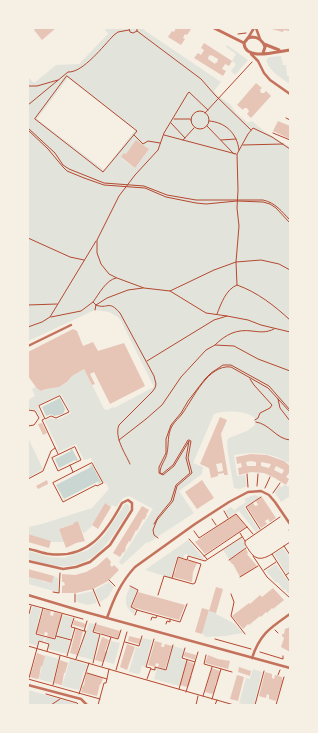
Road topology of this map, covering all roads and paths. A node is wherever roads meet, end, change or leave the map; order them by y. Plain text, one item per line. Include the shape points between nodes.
1 (137, 28) edge
2 (214, 28) edge
3 (255, 28) edge
4 (129, 29) edge
5 (136, 31) junction
6 (248, 31) dead end
7 (237, 34) dead end
8 (248, 38) junction
9 (260, 39) junction
10 (244, 43) junction
11 (264, 44) junction
12 (290, 50) edge
13 (281, 51) junction
14 (263, 53) junction
15 (251, 54) junction
16 (257, 55) junction
17 (258, 61) junction
18 (252, 62) dead end
19 (61, 79) junction
20 (28, 86) edge
21 (290, 94) edge
22 (219, 99) junction
23 (28, 105) edge
24 (208, 110) junction
25 (205, 114) junction
26 (286, 118) dead end
27 (173, 119) junction
28 (191, 119) junction
29 (290, 120) edge
30 (208, 121) junction
31 (171, 122) junction
32 (207, 126) junction
33 (195, 127) junction
34 (28, 128) edge
35 (28, 130) edge
36 (251, 130) junction
37 (274, 133) dead end
38 (133, 135) junction
39 (164, 135) junction
40 (185, 138) junction
41 (236, 139) junction
42 (183, 140) junction
43 (221, 140) junction
44 (290, 140) edge
45 (160, 143) junction
46 (284, 144) junction
47 (243, 145) junction
48 (290, 149) edge
49 (239, 150) junction
50 (235, 154) junction
51 (237, 154) junction
52 (129, 184) junction
53 (127, 186) junction
54 (237, 200) junction
55 (290, 220) edge
56 (290, 223) edge
57 (28, 238) edge
58 (97, 240) junction
59 (85, 260) junction
60 (236, 262) junction
61 (290, 270) edge
62 (117, 278) junction
63 (237, 285) junction
64 (144, 288) junction
65 (170, 291) junction
66 (93, 302) junction
67 (58, 304) junction
68 (28, 305) edge
69 (96, 306) junction
70 (95, 310) dead end
71 (216, 315) junction
72 (227, 316) junction
73 (50, 317) junction
74 (290, 320) edge
75 (71, 325) dead end
76 (28, 327) edge
77 (274, 329) junction
78 (290, 332) edge
79 (215, 344) junction
80 (28, 346) edge
81 (147, 362) junction
82 (290, 371) edge
83 (250, 378) junction
84 (278, 399) junction
85 (28, 410) edge
86 (290, 411) edge
87 (45, 418) junction
88 (42, 420) junction
89 (290, 421) edge
90 (38, 422) junction
91 (28, 426) edge
92 (120, 440) junction
93 (290, 440) edge
94 (55, 448) junction
95 (59, 455) junction
96 (49, 457) junction
97 (52, 458) junction
98 (130, 464) dead end
99 (70, 465) junction
100 (74, 473) junction
101 (246, 474) dead end
102 (258, 474) dead end
103 (270, 477) dead end
104 (28, 479) edge
105 (280, 483) dead end
106 (257, 486) dead end
107 (248, 487) dead end
108 (265, 488) dead end
109 (273, 493) dead end
110 (262, 496) dead end
111 (224, 511) dead end
112 (280, 517) dead end
113 (228, 518) junction
114 (212, 519) dead end
115 (154, 524) dead end
116 (290, 524) edge
117 (216, 526) junction
118 (247, 527) junction
119 (261, 529) junction
120 (194, 531) dead end
121 (240, 533) junction
122 (253, 535) junction
123 (233, 537) junction
124 (242, 537) junction
125 (158, 538) dead end
126 (189, 539) dead end
127 (226, 541) junction
128 (245, 541) junction
129 (235, 542) junction
130 (290, 542) edge
131 (229, 546) junction
132 (284, 546) junction
133 (28, 548) edge
134 (247, 548) junction
135 (272, 554) junction
136 (205, 555) junction
137 (290, 555) edge
138 (253, 556) junction
139 (208, 559) junction
140 (187, 560) junction
141 (229, 560) dead end
142 (28, 561) edge
143 (277, 562) junction
144 (259, 565) junction
145 (60, 571) dead end
146 (263, 571) junction
147 (290, 572) edge
148 (286, 575) junction
149 (172, 578) junction
150 (240, 578) dead end
151 (109, 580) dead end
152 (290, 582) edge
153 (130, 586) dead end
154 (116, 587) dead end
155 (93, 589) dead end
156 (53, 592) dead end
157 (75, 594) dead end
158 (231, 594) dead end
159 (28, 595) edge
160 (158, 595) dead end
161 (290, 598) edge
162 (75, 602) dead end
163 (28, 604) edge
164 (187, 604) dead end
165 (32, 605) junction
166 (100, 606) dead end
167 (42, 608) junction
168 (137, 610) junction
169 (28, 614) edge
170 (62, 614) junction
171 (290, 614) edge
172 (135, 615) dead end
173 (157, 616) junction
174 (74, 617) junction
175 (108, 618) junction
176 (83, 619) dead end
177 (151, 620) dead end
178 (170, 620) junction
179 (87, 621) dead end
180 (96, 623) dead end
181 (166, 624) dead end
182 (75, 628) junction
183 (121, 630) dead end
184 (84, 631) junction
185 (127, 632) dead end
186 (100, 634) junction
187 (245, 634) dead end
188 (56, 636) junction
189 (142, 636) dead end
190 (111, 638) junction
191 (215, 639) dead end
192 (72, 640) junction
193 (154, 640) dead end
194 (124, 642) junction
195 (173, 645) dead end
196 (28, 646) edge
197 (36, 648) junction
198 (185, 648) dead end
199 (254, 650) junction
200 (47, 651) junction
201 (198, 652) dead end
202 (61, 655) junction
203 (206, 655) dead end
204 (284, 656) dead end
205 (67, 657) junction
206 (252, 658) junction
207 (76, 659) junction
208 (187, 660) junction
209 (195, 662) junction
210 (89, 663) junction
211 (93, 664) junction
212 (102, 666) junction
213 (212, 666) junction
214 (150, 668) junction
215 (221, 668) junction
216 (290, 668) edge
217 (110, 669) junction
218 (280, 669) dead end
219 (116, 671) junction
220 (264, 671) dead end
221 (232, 672) dead end
222 (86, 673) junction
223 (278, 675) dead end
224 (284, 677) dead end
225 (29, 679) edge
226 (107, 679) junction
227 (147, 680) junction
228 (28, 685) edge
229 (52, 686) junction
230 (179, 690) junction
231 (186, 692) junction
232 (41, 693) dead end
233 (79, 694) junction
234 (198, 695) junction
235 (203, 696) junction
236 (60, 698) junction
237 (100, 699) junction
238 (212, 699) junction
239 (217, 700) junction
240 (51, 705) edge
241 (79, 705) edge
242 (87, 705) edge
243 (98, 705) edge
244 (196, 705) edge
245 (215, 705) edge
246 (234, 705) edge
247 (255, 705) edge
248 (276, 705) edge

1 - 5 path
2 - 10 street
3 - 8 street
3 - 9 street
4 - 5 path via 133,33
4 - 19 path via 118,32 84,66 75,72 68,72
5 - 22 path via 201,79
6 - 7 path via 245,34
8 - 9 street
8 - 10 street
9 - 11 street
10 - 15 street via 245,49
11 - 13 street
11 - 14 street
12 - 13 street
13 - 14 street
14 - 16 street
15 - 16 street
15 - 17 street
16 - 17 street
17 - 21 street via 270,80
18 - 22 path
19 - 20 path
19 - 23 path
22 - 24 path
22 - 36 path
24 - 25 path
24 - 27 path via 190,92 185,96
25 - 28 path via 197,112
25 - 30 path
26 - 29 path
27 - 28 path
27 - 31 path
28 - 33 path
30 - 32 path
30 - 41 path via 226,126
31 - 39 path
31 - 40 path
32 - 33 path via 202,129
32 - 43 path
33 - 40 path
34 - 52 path via 69,169 104,183
35 - 53 path via 67,171 104,185
36 - 46 path via 253,128
36 - 47 path
37 - 44 path
38 - 38 path via 137,131 67,76 35,119 104,172
38 - 45 path via 143,144 148,141
39 - 42 path
39 - 45 path
40 - 42 path
41 - 43 path
41 - 49 path
42 - 50 path
43 - 50 path
45 - 52 path via 158,150
46 - 47 path
46 - 48 path
47 - 49 path
49 - 51 path
50 - 51 path
51 - 54 path
52 - 53 path
52 - 54 path via 196,200
53 - 54 path via 145,188 166,197 196,203
53 - 58 path via 119,196
54 - 55 path via 271,202
54 - 56 path via 270,204
54 - 60 path via 239,226
57 - 59 path via 70,257
58 - 59 path
58 - 62 path via 101,264 109,274
59 - 67 path
60 - 61 path via 261,260 279,264
60 - 63 path
60 - 65 path
62 - 64 path
62 - 66 path via 107,283
63 - 71 path via 224,298
63 - 74 path via 272,304
64 - 65 path
64 - 69 path via 128,290
65 - 71 path via 197,308
66 - 69 path
66 - 73 path via 81,311
67 - 68 path
67 - 73 path
69 - 70 path
69 - 81 path via 115,307
71 - 72 path
72 - 77 path
72 - 81 path via 214,320
73 - 76 path
75 - 80 street
77 - 78 path
77 - 79 path via 269,332 230,333
79 - 82 path via 234,346 258,359
79 - 92 path via 181,377 162,405
81 - 92 path via 154,376 155,388 119,425 117,430
83 - 84 path via 268,388
83 - 93 path via 272,405 260,413 256,421 267,426 279,437
83 - 125 path via 231,367 219,369 206,380 172,426 168,452 160,473 173,465 189,440 191,441 188,458 192,473 177,486 173,501 157,520 153,530
84 - 86 path
84 - 89 path via 280,408
85 - 90 path via 37,413
86 - 115 path via 269,386 231,365 223,365 211,373 171,425 159,473 163,475 174,466 189,441 186,458 190,473 176,485 171,501
87 - 87 path via 56,418 68,412 60,396 39,406
87 - 88 path
88 - 90 path
88 - 94 path
90 - 91 path
92 - 98 path
94 - 95 path
94 - 96 path
95 - 97 path
95 - 99 path via 75,447 81,460
96 - 97 path
96 - 104 path via 44,471
97 - 99 path via 58,471
99 - 100 path
100 - 100 path via 53,483 63,502 103,483 92,463
101 - 107 path
102 - 106 path
103 - 108 path
105 - 109 path
110 - 119 path via 246,507
111 - 113 path
112 - 119 path
113 - 117 path
113 - 118 path via 236,514
114 - 117 path
116 - 175 street via 266,493 255,491 240,495 135,567 118,590
117 - 120 path via 199,538
118 - 121 path
118 - 122 path
119 - 122 path
121 - 123 path
121 - 124 path
122 - 128 path
123 - 127 path
123 - 129 path
124 - 128 path
124 - 129 path
126 - 136 path
127 - 131 path
127 - 136 path
128 - 134 path
129 - 131 path
130 - 132 path
131 - 139 path
132 - 135 path
132 - 137 path
133 - 142 street via 56,555 83,549 102,534 122,503 128,500 132,503 132,510 110,544 90,562 63,569
134 - 138 path
134 - 141 path
135 - 138 path via 262,559
135 - 143 path
136 - 139 path
138 - 144 path
139 - 140 path via 205,561 188,556
140 - 149 path via 178,557
140 - 149 path via 200,564 195,583
143 - 146 path
143 - 148 path
144 - 146 path
144 - 150 path
145 - 156 path via 59,593
146 - 161 path
147 - 148 path
148 - 152 path
149 - 160 path via 164,576
151 - 154 path
153 - 168 path via 138,590 131,607
155 - 166 path
157 - 162 path
158 - 187 path via 234,602 231,616
159 - 175 street
163 - 165 path
164 - 178 path via 180,622
165 - 167 path
165 - 169 path
167 - 170 path
167 - 188 path via 36,634 55,639
168 - 172 path
168 - 173 path
170 - 174 path
170 - 188 path
171 - 199 street via 271,627
173 - 177 path
173 - 178 path
174 - 176 path
174 - 182 path via 71,627
175 - 206 street
178 - 181 path
179 - 184 path
180 - 186 path via 93,632
182 - 184 path
182 - 192 path
183 - 190 path via 118,639
184 - 207 path
185 - 194 path
186 - 190 path
186 - 211 path
188 - 192 path
189 - 194 path via 139,646
190 - 212 path
191 - 199 path
192 - 205 path
193 - 214 path via 146,667
194 - 219 path
195 - 214 path via 166,670
196 - 197 path
197 - 200 path
197 - 200 path via 39,641 49,644
197 - 225 path
198 - 208 path via 182,658
199 - 204 path via 283,659
199 - 206 street
200 - 202 path
201 - 209 path
202 - 205 path
202 - 229 path
203 - 213 path via 204,664
205 - 207 path
206 - 216 street
207 - 210 path
208 - 209 path
208 - 230 path
209 - 231 path
210 - 211 path
210 - 222 path
211 - 212 path
212 - 217 path
213 - 215 path
213 - 235 path
214 - 227 path
215 - 221 path
215 - 238 path
217 - 219 path
217 - 226 path
218 - 223 path
219 - 227 path
220 - 247 path
222 - 226 path
222 - 233 path
224 - 248 path
225 - 229 path
226 - 237 path
227 - 230 path
228 - 242 street via 81,699
229 - 233 path
230 - 231 path
231 - 234 path
232 - 236 path
233 - 237 path
234 - 235 path
234 - 244 path
235 - 238 path
236 - 240 path
236 - 241 path
237 - 243 path
238 - 239 path
239 - 245 path
239 - 246 path

